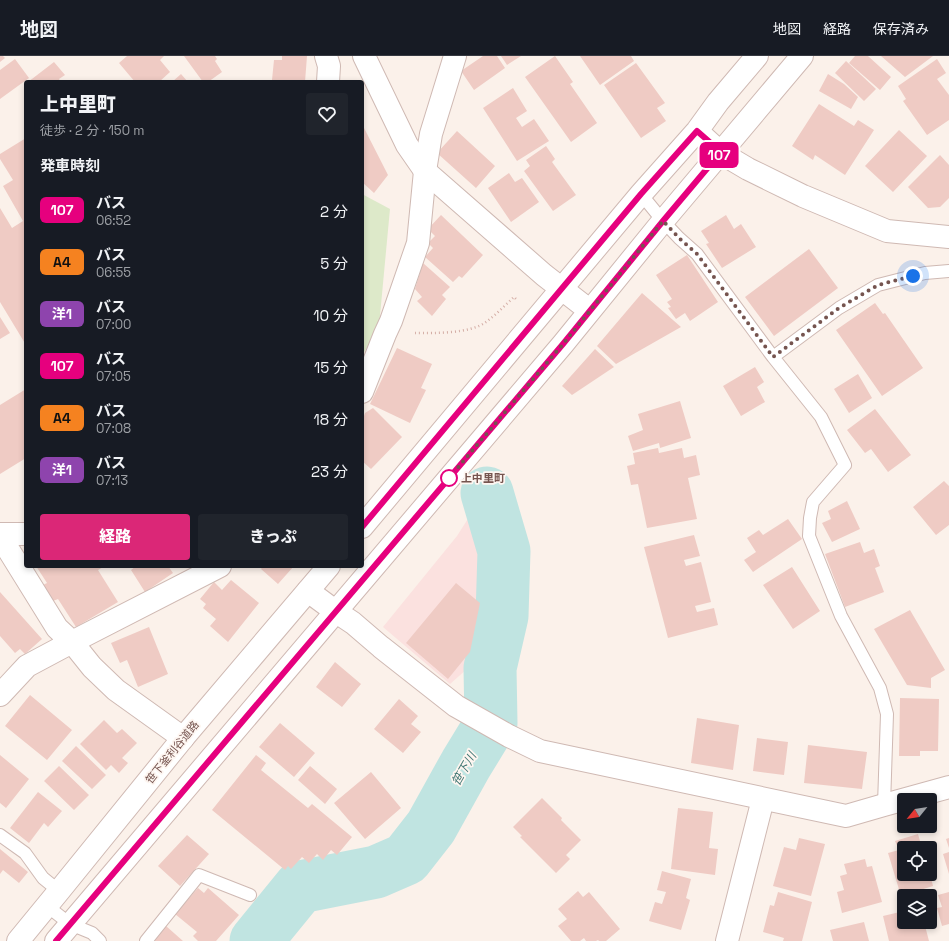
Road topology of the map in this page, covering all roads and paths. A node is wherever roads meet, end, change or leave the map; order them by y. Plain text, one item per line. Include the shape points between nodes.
1 (326, 56) edge
2 (364, 56) edge
3 (455, 56) edge
4 (757, 56) edge
5 (802, 56) edge
6 (328, 80) edge
7 (697, 131) junction
8 (721, 152) junction
9 (425, 171) junction
10 (641, 194) junction
11 (663, 221) junction
12 (949, 237) edge
13 (949, 271) edge
14 (562, 288) junction
15 (521, 304) dead end
16 (589, 310) junction
17 (385, 334) junction
18 (773, 357) junction
19 (364, 387) edge
20 (364, 525) edge
21 (24, 534) edge
22 (0, 535) edge
23 (216, 568) edge
24 (327, 568) edge
25 (308, 591) junction
26 (335, 612) junction
27 (72, 642) junction
28 (0, 696) edge
29 (183, 738) junction
30 (949, 787) edge
31 (763, 799) junction
32 (884, 805) junction
33 (0, 834) edge
34 (250, 895) dead end
35 (53, 899) junction
36 (70, 924) junction
37 (18, 941) edge
38 (56, 941) edge
39 (100, 941) edge
40 (146, 941) edge
41 (727, 941) edge

1 - 6 street via 329,66
2 - 9 street via 407,145
3 - 9 street via 432,134
4 - 7 street
5 - 8 street
7 - 8 street
7 - 10 street
8 - 11 street
8 - 12 street via 748,169 803,196 887,231
9 - 14 street
9 - 17 street via 418,243
10 - 11 lane
10 - 14 street
11 - 16 street
11 - 18 lane via 697,254
13 - 18 lane via 925,273 878,285 839,308
14 - 16 street
14 - 20 street
15 - 17 path via 514,297 486,323 472,329 441,333
16 - 26 street
17 - 19 street
18 - 32 lane via 821,417 845,465 813,502 809,536 841,616 882,694 887,714
21 - 22 street
22 - 27 street via 57,628
23 - 27 street
24 - 25 street, 笹下釜利谷道路
25 - 26 street
25 - 29 street, 笹下釜利谷道路
26 - 31 street via 353,623 456,706 540,751
26 - 36 street
27 - 28 street via 27,666
27 - 29 street via 92,667 116,690
29 - 35 street, 笹下釜利谷道路
30 - 32 street
31 - 32 street via 846,816
31 - 41 street
33 - 35 lane via 25,853 43,878
34 - 40 lane via 199,875
35 - 36 lane
35 - 37 street, 笹下釜利谷道路
36 - 38 street
36 - 39 lane via 92,934

